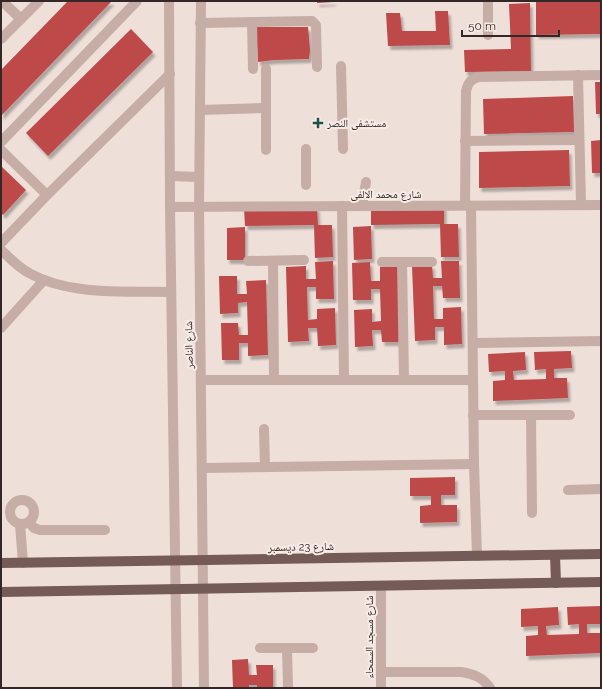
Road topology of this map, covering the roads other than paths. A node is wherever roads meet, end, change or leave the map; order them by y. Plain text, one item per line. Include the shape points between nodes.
1 (2, 1) edge
2 (39, 1) edge
3 (137, 1) edge
4 (169, 1) edge
5 (201, 1) edge
6 (488, 1) edge
7 (21, 19) junction
8 (252, 22) junction
9 (200, 23) junction
10 (488, 35) dead end
11 (1, 39) edge
12 (341, 66) dead end
13 (317, 67) dead end
14 (252, 69) dead end
15 (266, 69) dead end
16 (170, 74) junction
17 (578, 75) junction
18 (601, 75) edge
19 (266, 108) junction
20 (200, 110) junction
21 (465, 140) junction
22 (579, 140) junction
23 (1, 142) edge
24 (306, 149) dead end
25 (343, 149) dead end
26 (1, 150) edge
27 (266, 150) dead end
28 (170, 176) junction
29 (199, 176) junction
30 (366, 182) dead end
31 (306, 185) dead end
32 (47, 195) junction
33 (580, 205) junction
34 (601, 205) edge
35 (342, 206) junction
36 (362, 206) junction
37 (468, 206) junction
38 (170, 207) junction
39 (199, 207) junction
40 (1, 243) edge
41 (1, 250) edge
42 (304, 260) dead end
43 (248, 261) dead end
44 (273, 261) junction
45 (382, 262) dead end
46 (402, 262) junction
47 (432, 262) dead end
48 (44, 280) junction
49 (172, 292) junction
50 (1, 328) edge
51 (601, 341) edge
52 (472, 343) junction
53 (201, 380) junction
54 (274, 380) junction
55 (344, 380) junction
56 (404, 380) junction
57 (473, 380) junction
58 (473, 415) junction
59 (532, 415) junction
60 (570, 415) dead end
61 (264, 429) dead end
62 (474, 464) junction
63 (265, 467) junction
64 (202, 468) junction
65 (601, 489) edge
66 (568, 490) dead end
67 (5, 513) edge
68 (532, 513) dead end
69 (24, 523) junction
70 (105, 530) dead end
71 (601, 554) edge
72 (555, 555) junction
73 (477, 556) junction
74 (175, 560) junction
75 (203, 560) junction
76 (23, 563) junction
77 (1, 564) edge
78 (601, 582) edge
79 (556, 583) junction
80 (381, 586) junction
81 (203, 588) junction
82 (176, 589) junction
83 (1, 592) edge
84 (260, 648) dead end
85 (287, 648) junction
86 (313, 648) dead end
87 (381, 672) junction
88 (177, 688) edge
89 (204, 688) edge
90 (288, 688) edge
91 (381, 688) edge
92 (490, 688) edge

1 - 7 street
2 - 7 street
3 - 23 street
4 - 16 street, شارع الناصر
5 - 9 street, شارع الناصر
6 - 10 street
7 - 11 street
8 - 9 street
8 - 13 street via 314,21
8 - 14 street
9 - 20 street, شارع الناصر
12 - 25 street
15 - 19 street
16 - 28 street, شارع الناصر
16 - 32 street
17 - 18 street
17 - 21 street via 478,77 471,80 466,91
17 - 22 street
19 - 20 street
19 - 27 street
20 - 29 street, شارع الناصر
21 - 22 street
21 - 37 street
22 - 33 street
24 - 31 street
26 - 32 street
28 - 29 street
28 - 38 street, شارع الناصر
29 - 39 street, شارع الناصر
30 - 36 street
32 - 40 street
33 - 34 street, شارع محمد الالفى
33 - 37 street, شارع محمد الالفى
35 - 36 street, شارع محمد الالفى
35 - 39 street, شارع محمد الالفى
35 - 55 street
36 - 37 street, شارع محمد الالفى
37 - 52 street
38 - 39 street, شارع محمد الالفى
38 - 49 street, شارع الناصر
39 - 53 street, شارع الناصر
41 - 48 street via 28,273
42 - 44 street
43 - 44 street
44 - 54 street
45 - 46 street
46 - 47 street
46 - 56 street
48 - 49 street via 78,289
48 - 50 street
49 - 74 street, شارع الناصر
51 - 52 street
52 - 57 street
53 - 54 street
53 - 64 street, شارع الناصر
54 - 55 street
55 - 56 street
56 - 57 street
57 - 58 street
58 - 59 street
58 - 62 street
59 - 60 street
59 - 68 street
61 - 63 street
62 - 63 street
62 - 73 street
63 - 64 street
64 - 75 street, شارع الناصر
65 - 66 street
67 - 69 street via 15,522
67 - 69 street via 13,504 24,500 34,512
69 - 70 street via 40,530
69 - 76 street
71 - 72 main road, شارع 23 ديسمبر
72 - 73 main road, شارع 23 ديسمبر
72 - 79 main road
73 - 75 main road, شارع 23 ديسمبر
74 - 75 main road, شارع 23 ديسمبر
74 - 76 main road, شارع 23 ديسمبر
74 - 82 street, شارع الناصر
75 - 81 street, شارع الناصر
76 - 77 main road, شارع 23 ديسمبر
78 - 79 main road
79 - 80 main road
80 - 81 main road
80 - 87 street, شارع مسجد السمحاء
81 - 82 main road
81 - 89 street, شارع الناصر
82 - 83 main road
82 - 88 street, شارع الناصر
84 - 85 street
85 - 86 street
85 - 90 street
87 - 91 street, شارع مسجد السمحاء
87 - 92 street via 471,673 480,677

